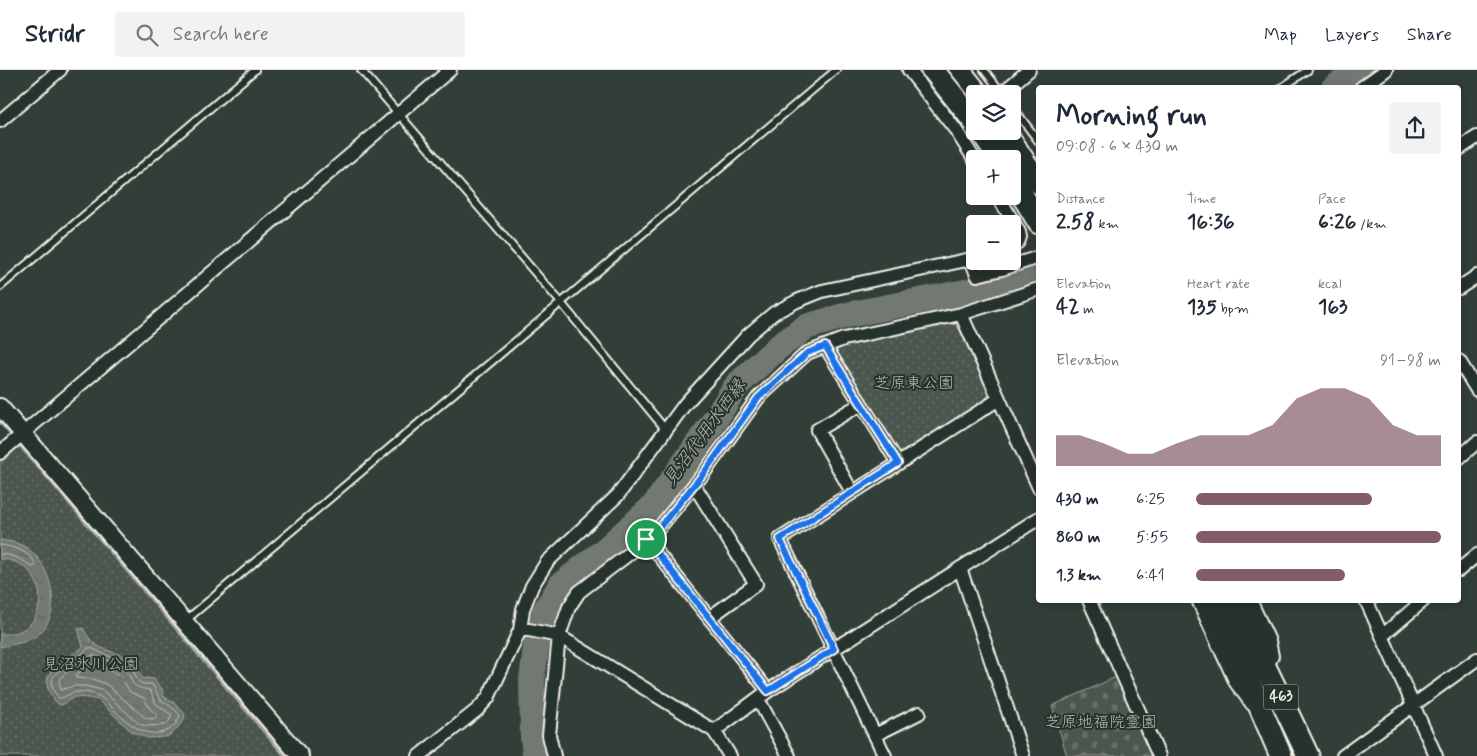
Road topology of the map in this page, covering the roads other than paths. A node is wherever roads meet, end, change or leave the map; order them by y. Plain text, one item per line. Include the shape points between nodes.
1 (60, 70) edge
2 (256, 70) edge
3 (361, 70) edge
4 (450, 70) edge
5 (836, 70) edge
6 (908, 70) edge
7 (933, 70) edge
8 (959, 70) edge
9 (984, 70) edge
10 (1029, 70) edge
11 (1308, 70) edge
12 (1386, 70) edge
13 (971, 85) edge
14 (996, 85) edge
15 (1011, 85) edge
16 (1286, 85) edge
17 (1365, 85) edge
18 (398, 113) junction
19 (1021, 118) edge
20 (0, 120) edge
21 (966, 128) edge
22 (1477, 136) edge
23 (1036, 138) edge
24 (1010, 140) edge
25 (1461, 148) edge
26 (1036, 179) edge
27 (1021, 193) edge
28 (1036, 218) edge
29 (1036, 258) edge
30 (966, 260) edge
31 (1021, 263) edge
32 (976, 270) edge
33 (997, 270) edge
34 (1477, 276) edge
35 (0, 287) edge
36 (1461, 287) edge
37 (1036, 291) edge
38 (562, 304) junction
39 (961, 314) junction
40 (825, 346) junction
41 (1461, 364) edge
42 (1477, 390) edge
43 (999, 399) junction
44 (861, 404) junction
45 (0, 407) edge
46 (666, 430) junction
47 (23, 433) junction
48 (1477, 442) edge
49 (0, 453) edge
50 (1461, 456) edge
51 (898, 463) junction
52 (1036, 481) edge
53 (694, 485) junction
54 (852, 492) junction
55 (1036, 520) edge
56 (646, 539) junction
57 (1477, 555) edge
58 (960, 568) junction
59 (1461, 568) edge
60 (1090, 603) edge
61 (1199, 603) edge
62 (1216, 603) edge
63 (1235, 603) edge
64 (1251, 603) edge
65 (1367, 603) edge
66 (1420, 603) edge
67 (710, 618) junction
68 (185, 621) junction
69 (525, 630) junction
70 (559, 636) junction
71 (1382, 636) junction
72 (1243, 643) junction
73 (834, 649) junction
74 (1477, 659) edge
75 (1266, 669) junction
76 (763, 695) junction
77 (1414, 705) junction
78 (919, 713) dead end
79 (1263, 715) junction
80 (714, 731) junction
81 (875, 735) junction
82 (300, 756) edge
83 (419, 756) edge
84 (554, 756) edge
85 (730, 756) edge
86 (789, 756) edge
87 (885, 756) edge
88 (1024, 756) edge
89 (1159, 756) edge
90 (1281, 756) edge
91 (1308, 756) edge
92 (1343, 756) edge
93 (1436, 756) edge

1 - 20 street
2 - 35 lane
3 - 18 lane
4 - 18 street
5 - 38 lane
6 - 21 street
7 - 21 highway, bridge
8 - 13 highway
9 - 14 lane
10 - 15 street
11 - 16 lane
12 - 17 street
18 - 38 lane
18 - 47 street
19 - 23 lane
22 - 25 street
24 - 26 highway
27 - 28 highway
29 - 31 street
30 - 46 street via 822,291 774,313 748,334 711,374
32 - 33 street via 977,274
34 - 36 street
37 - 39 street
38 - 46 lane
38 - 68 lane
39 - 40 street
39 - 43 street
40 - 44 street
40 - 53 street via 807,353 758,398
41 - 42 street
43 - 51 street
43 - 52 street
44 - 51 street
44 - 54 street via 817,430
45 - 47 street
46 - 69 street via 618,495 547,562 523,609
47 - 49 street
47 - 68 street
48 - 50 street
51 - 54 street
53 - 56 street
53 - 67 street via 756,584
54 - 73 street via 780,539
55 - 58 street
56 - 67 street
56 - 70 street via 579,592 569,607
57 - 59 street
58 - 73 street
58 - 88 street
60 - 89 street
61 - 79 street via 1236,683
62 - 72 highway, 463
63 - 72 highway, 463
64 - 75 street via 1269,641 1272,656
65 - 71 street
66 - 71 street
67 - 76 street
68 - 82 street
69 - 70 street
69 - 83 street via 488,698
70 - 80 street
70 - 84 street via 549,735
71 - 77 street
72 - 75 highway, 463
72 - 79 highway, 463
73 - 76 street
73 - 81 street
74 - 77 street
75 - 91 highway, 463
76 - 80 street
76 - 86 street
77 - 92 street
77 - 93 street
78 - 81 street
79 - 90 highway, 463
80 - 85 street
81 - 87 street

